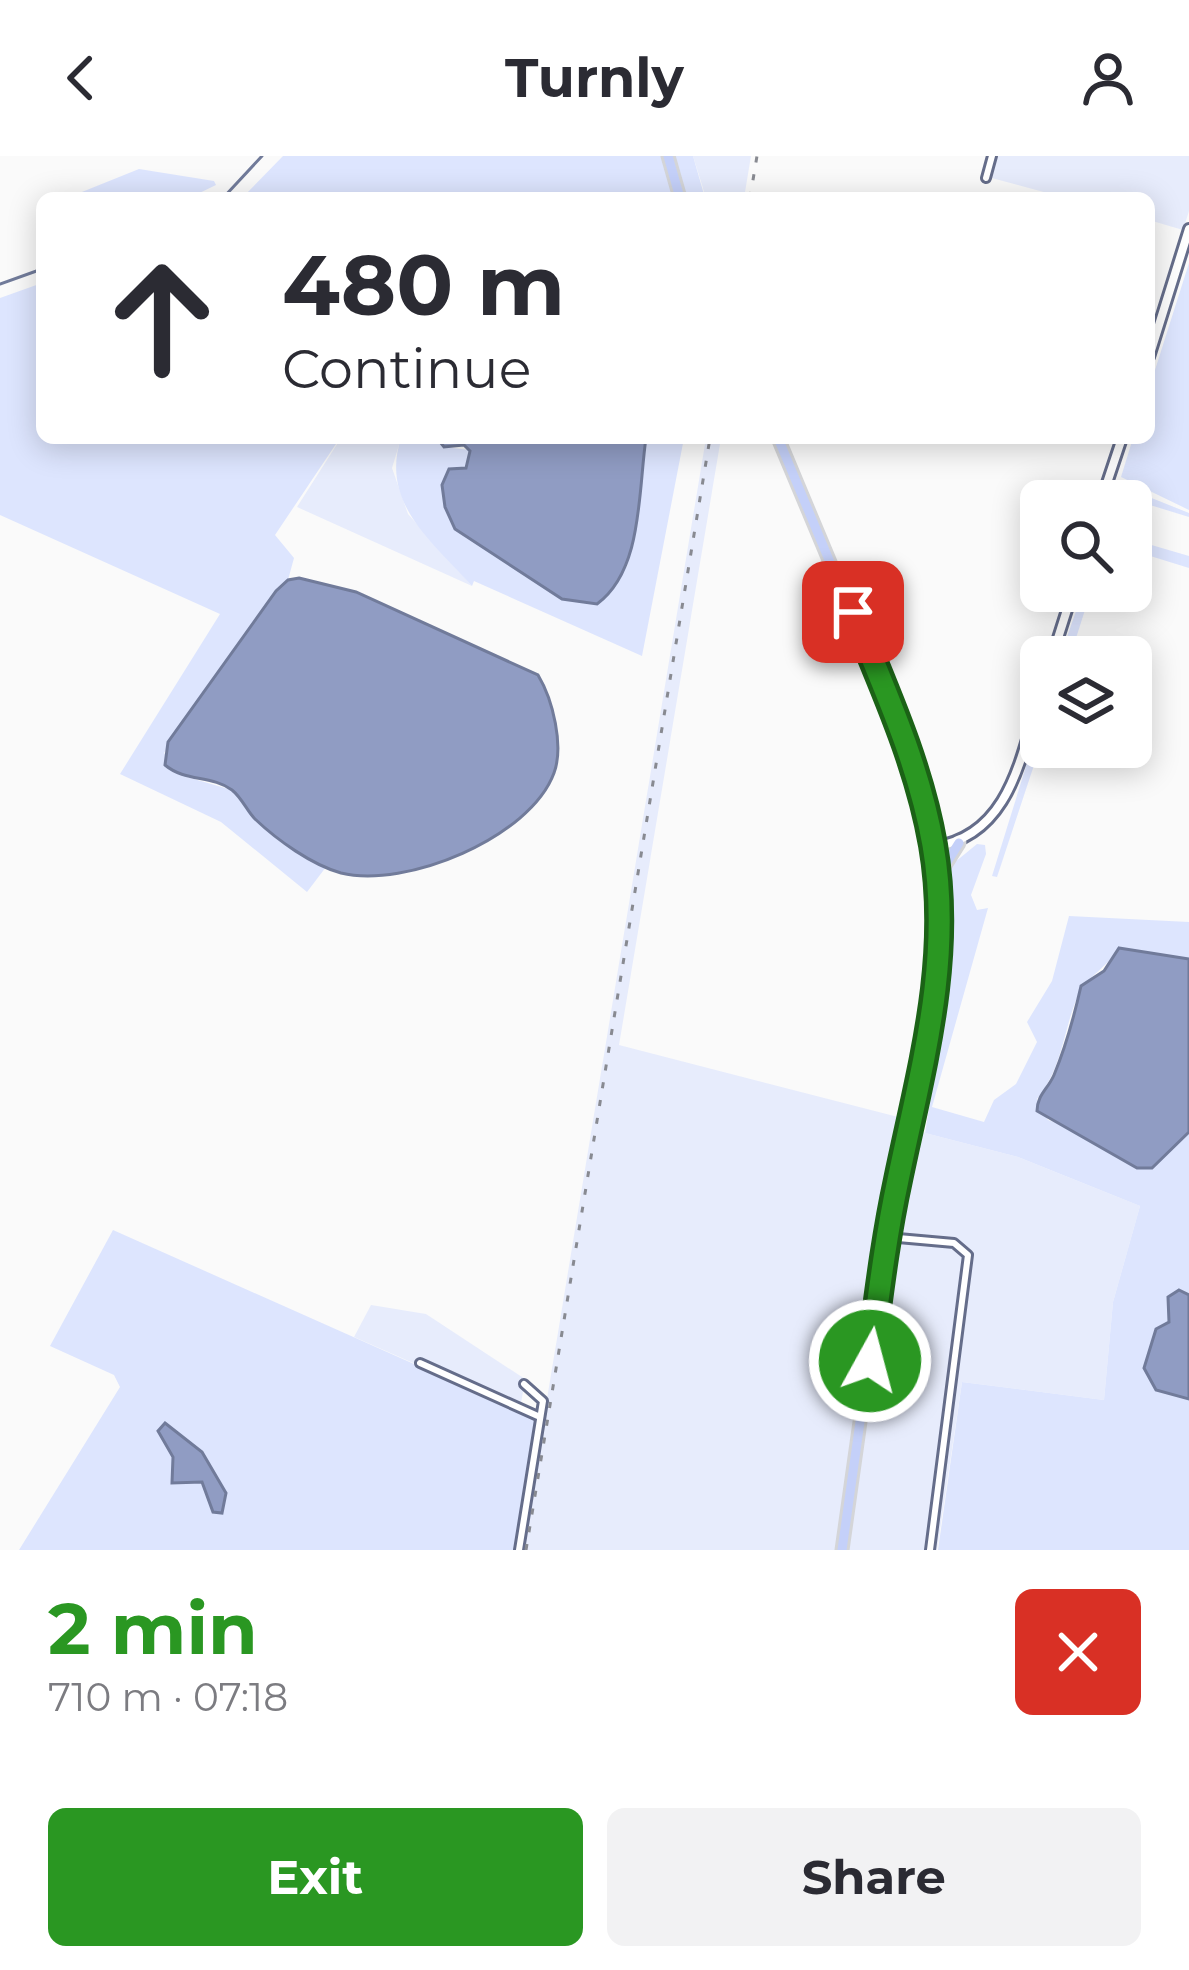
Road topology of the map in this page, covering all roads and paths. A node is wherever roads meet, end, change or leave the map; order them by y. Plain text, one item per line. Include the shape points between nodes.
1 (668, 156) edge
2 (992, 156) edge
3 (986, 178) dead end
4 (678, 192) edge
5 (1189, 229) edge
6 (1155, 337) edge
7 (781, 444) edge
8 (1120, 444) edge
9 (1108, 480) edge
10 (1020, 748) edge
11 (959, 843) junction
12 (933, 847) junction
13 (937, 878) junction
14 (887, 1238) junction
15 (420, 1363) dead end
16 (524, 1384) dead end
17 (540, 1418) junction
18 (519, 1550) edge
19 (842, 1550) edge
20 (930, 1550) edge

1 - 4 main road
2 - 3 street
5 - 6 main road
7 - 12 main road via 906,744
8 - 9 main road
10 - 11 main road via 998,808
11 - 12 main road
11 - 13 main road
12 - 13 main road
13 - 14 main road via 935,1002
14 - 19 main road
14 - 20 street via 954,1243 968,1255
15 - 17 street
16 - 17 street via 543,1401
17 - 18 street

